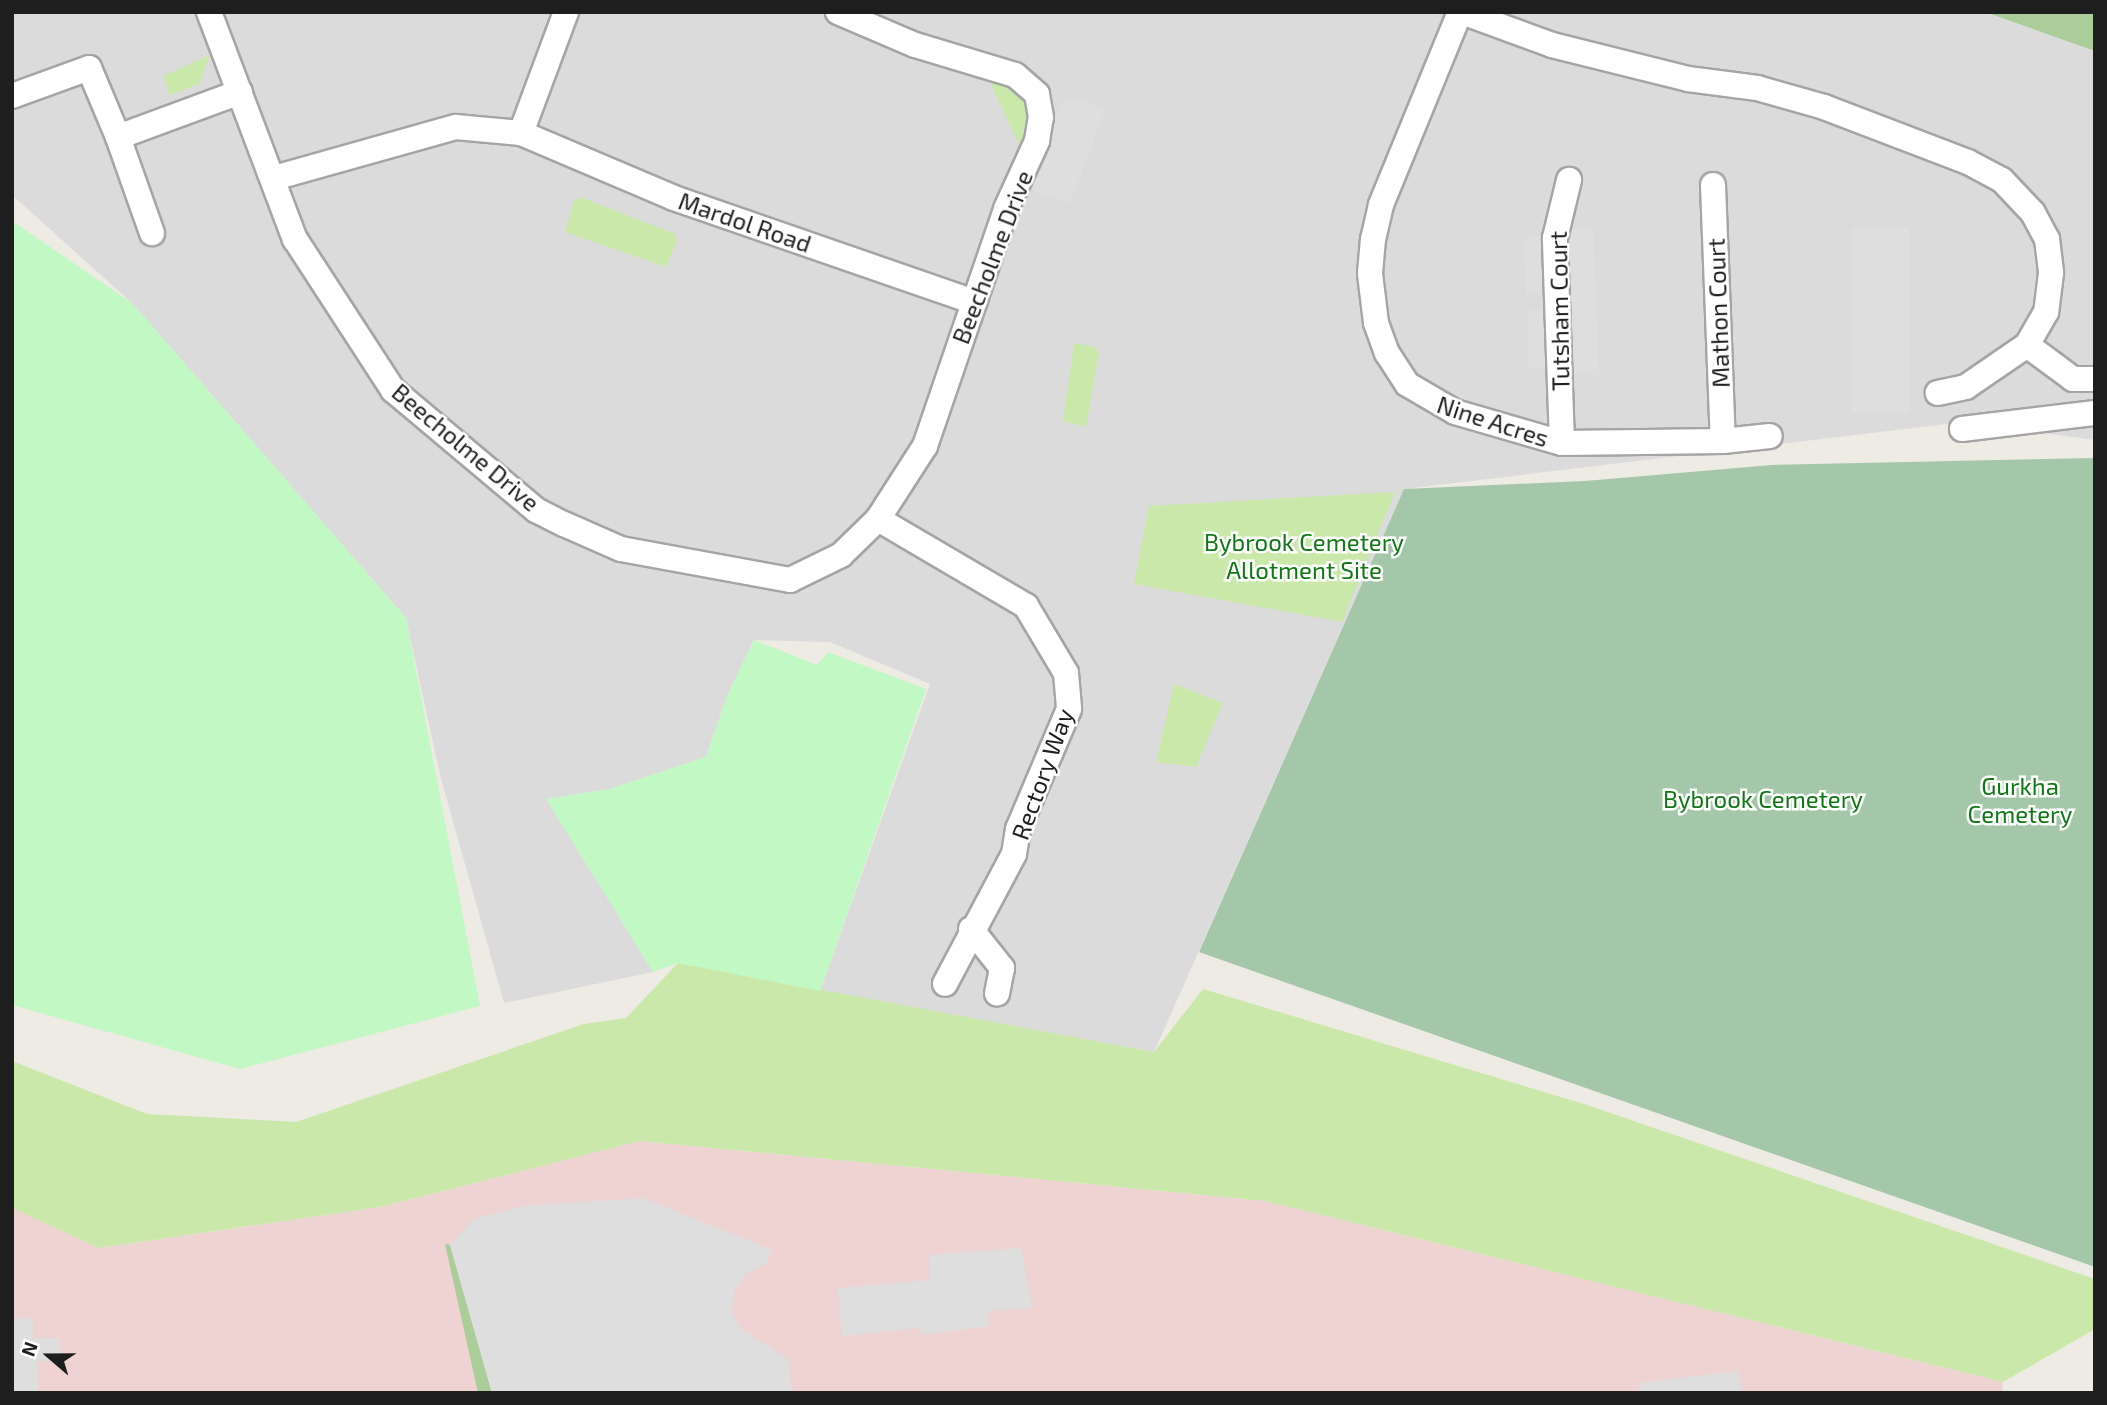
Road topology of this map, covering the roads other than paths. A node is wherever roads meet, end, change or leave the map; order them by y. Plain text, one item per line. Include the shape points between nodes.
1 (209, 12) edge
2 (566, 12) edge
3 (838, 12) edge
4 (1461, 12) edge
5 (240, 92) junction
6 (12, 96) edge
7 (520, 133) junction
8 (118, 137) junction
9 (274, 178) junction
10 (1569, 180) dead end
11 (1713, 185) dead end
12 (152, 233) dead end
13 (974, 302) junction
14 (2027, 345) junction
15 (2095, 379) edge
16 (1938, 393) dead end
17 (2095, 413) edge
18 (1962, 429) dead end
19 (1770, 436) dead end
20 (1723, 441) junction
21 (1562, 443) junction
22 (878, 519) junction
23 (971, 929) junction
24 (945, 984) dead end
25 (997, 995) dead end

1 - 5 street, Beecholme Drive
2 - 7 street
3 - 13 street, Beecholme Drive via 915,45 1015,75 1037,94 1041,117 1037,141 1006,209
4 - 14 street, Nine Acres via 1552,45 1688,79 1757,88 1824,107 1968,162 2002,180 2033,213 2047,239 2050,294
4 - 21 street, Nine Acres via 1381,205 1370,274 1376,323 1387,353 1407,384 1428,401
5 - 8 street
5 - 9 street, Beecholme Drive
6 - 8 street via 89,68
7 - 9 street, Mardol Road via 456,127
7 - 13 street, Mardol Road via 674,198
8 - 12 street
9 - 22 street, Beecholme Drive via 295,239 393,390 536,510 621,549 790,580 841,555
10 - 21 street, Tutsham Court via 1555,238
11 - 20 street, Mathon Court
13 - 22 street, Beecholme Drive via 925,446
14 - 15 street via 2073,379
14 - 16 street via 1966,387
17 - 18 street
19 - 20 street, Nine Acres
20 - 21 street, Nine Acres
22 - 23 street, Rectory Way via 1001,587 1026,606 1066,673 1069,709 1018,829 1014,854
23 - 24 street, Rectory Way
23 - 25 street via 1002,968

